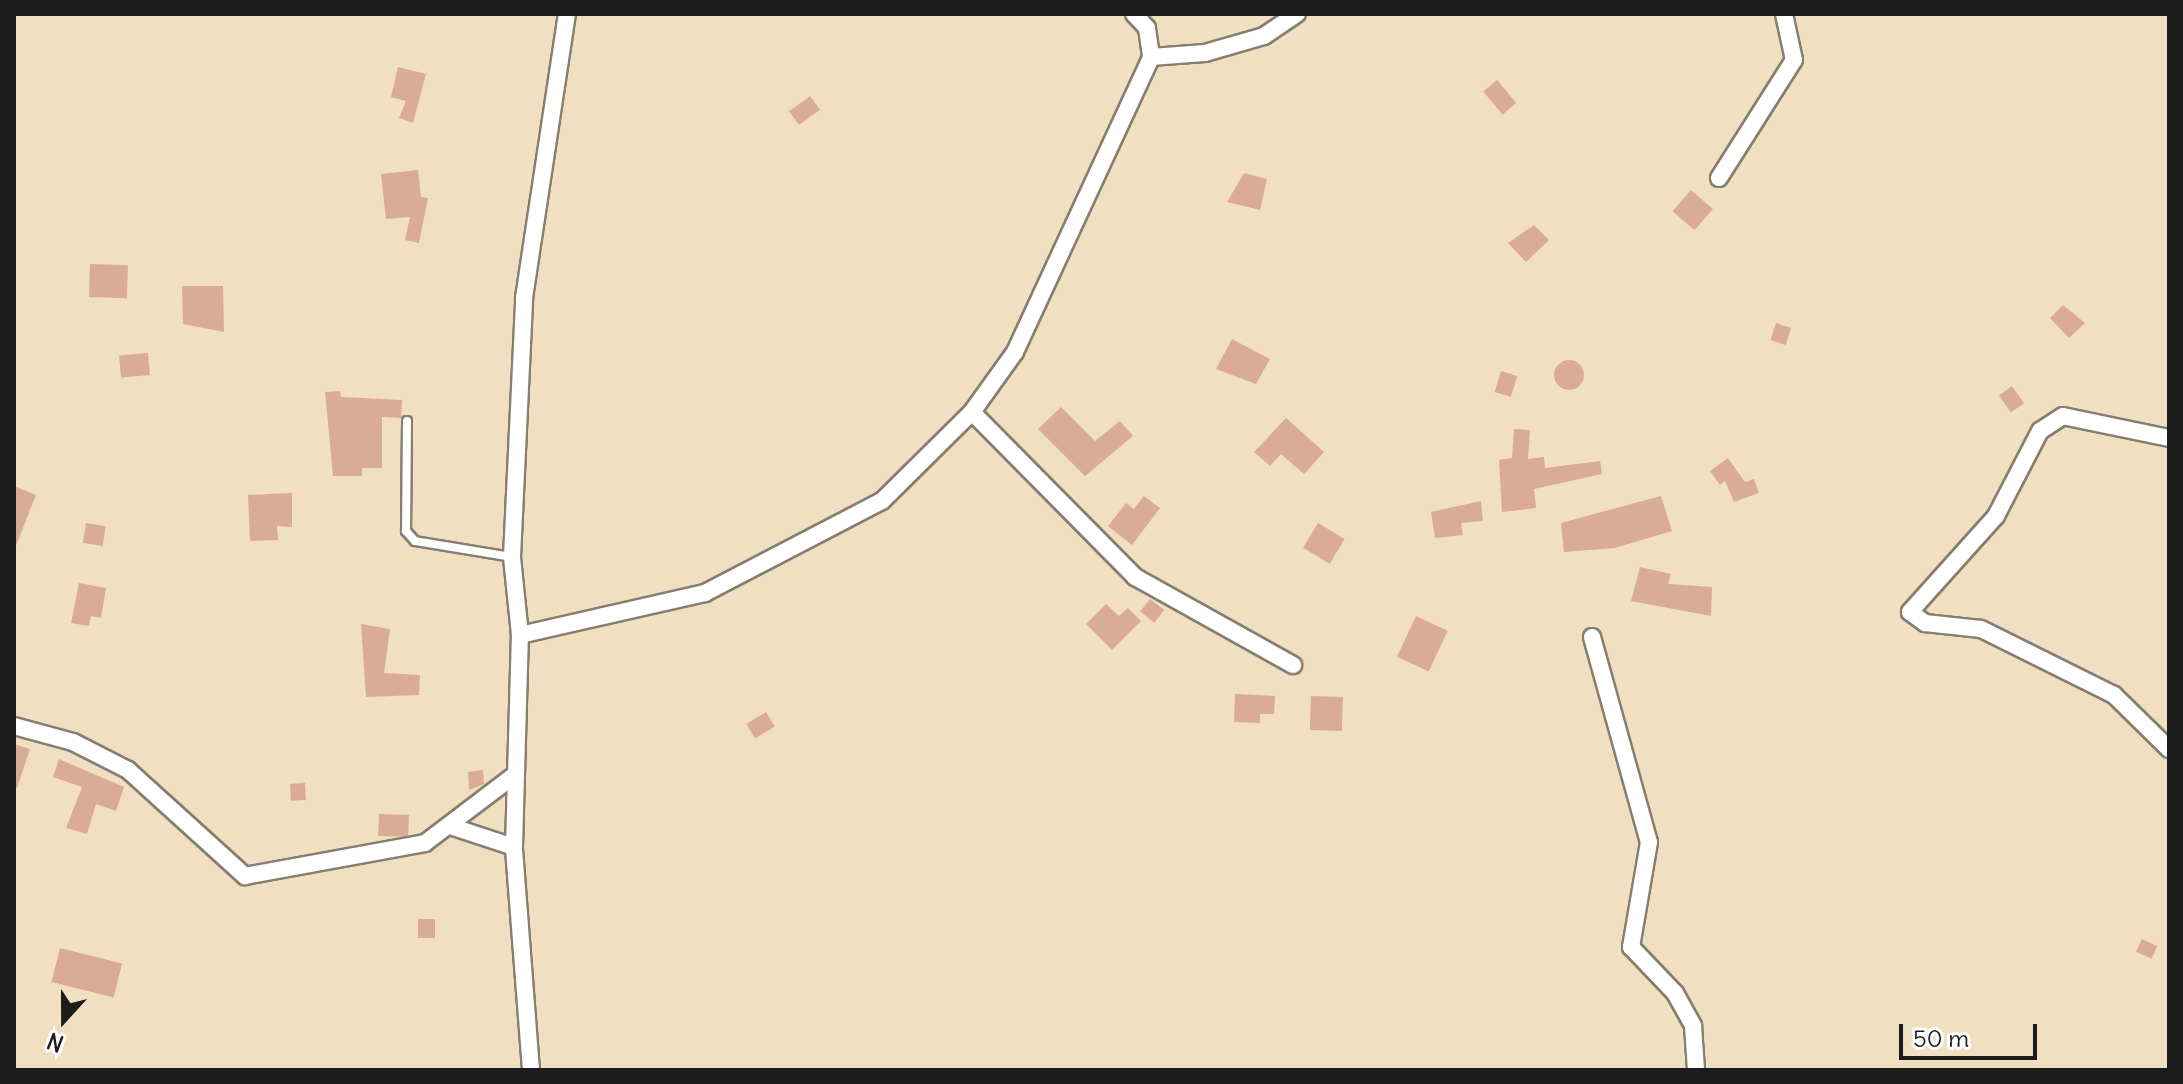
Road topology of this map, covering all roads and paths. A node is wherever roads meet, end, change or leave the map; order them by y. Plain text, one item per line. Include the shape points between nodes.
1 (567, 14) edge
2 (1134, 14) edge
3 (1297, 14) edge
4 (1784, 14) edge
5 (1151, 57) junction
6 (1719, 178) dead end
7 (972, 412) junction
8 (407, 421) dead end
9 (2169, 438) edge
10 (512, 557) junction
11 (520, 635) junction
12 (1592, 637) dead end
13 (1293, 665) dead end
14 (14, 726) edge
15 (2169, 749) edge
16 (512, 777) junction
17 (453, 827) junction
18 (514, 847) junction
19 (531, 1070) edge
20 (1696, 1070) edge

1 - 10 street via 524,298
2 - 5 street via 1147,28
3 - 5 street via 1249,40
4 - 6 street via 1794,60
5 - 7 street via 1048,289
7 - 11 street via 882,501 705,593
7 - 13 street via 1135,577
8 - 10 lane via 406,531 415,541
9 - 15 street via 2063,416 2040,431 1996,516 1910,612 1925,623 1981,629 2114,695
10 - 11 street
11 - 16 street
12 - 20 street via 1649,842 1631,947 1675,993 1693,1026
14 - 17 street via 73,742 128,770 238,874 394,854
16 - 17 street
16 - 18 street
17 - 18 street
18 - 19 street

